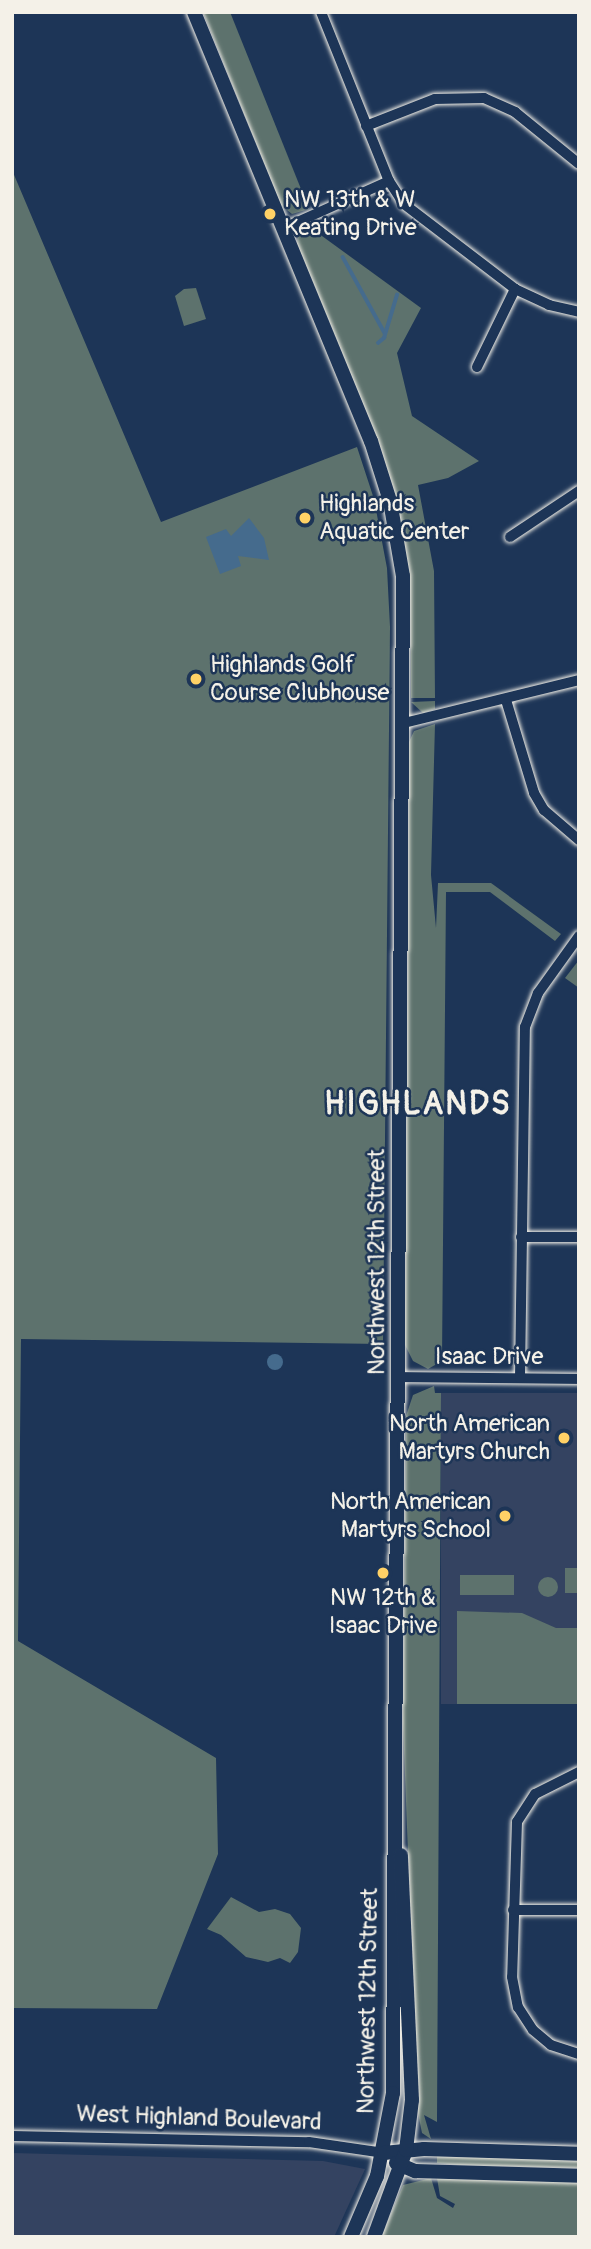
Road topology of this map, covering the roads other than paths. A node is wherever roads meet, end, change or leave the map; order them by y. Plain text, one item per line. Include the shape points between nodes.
1 (194, 12) edge
2 (321, 12) edge
3 (366, 126) junction
4 (579, 164) edge
5 (388, 181) junction
6 (284, 228) junction
7 (515, 289) junction
8 (579, 312) edge
9 (477, 367) dead end
10 (579, 491) edge
11 (510, 537) dead end
12 (579, 680) edge
13 (506, 700) junction
14 (404, 723) junction
15 (579, 840) edge
16 (579, 936) edge
17 (521, 1237) junction
18 (579, 1237) edge
19 (398, 1377) junction
20 (520, 1378) junction
21 (579, 1379) edge
22 (395, 1759) junction
23 (579, 1772) edge
24 (513, 1910) junction
25 (579, 1910) edge
26 (579, 2054) edge
27 (12, 2136) edge
28 (406, 2150) junction
29 (384, 2153) junction
30 (579, 2154) edge
31 (401, 2167) junction
32 (579, 2176) edge
33 (351, 2237) edge
34 (374, 2237) edge

1 - 6 main road, Northwest 12th Street
2 - 3 street
3 - 4 street via 435,99 484,98 515,112
3 - 5 street
5 - 6 street
5 - 7 street via 416,216
6 - 14 main road, Northwest 12th Street via 371,441 390,501 403,576
7 - 8 street via 549,305
7 - 9 street
10 - 11 street
12 - 13 street
13 - 14 street
13 - 15 street via 534,793 551,817
14 - 19 main road, Northwest 12th Street
16 - 17 street via 538,993 525,1027
17 - 18 street
17 - 20 street
19 - 20 street, Isaac Drive
19 - 22 main road, Northwest 12th Street
20 - 21 street, Isaac Drive
22 - 28 main road, Northwest 12th Street via 411,2049
22 - 29 main road, Northwest 12th Street via 393,2093
23 - 24 street via 535,1794 515,1831
24 - 25 street
24 - 26 street via 513,1992 533,2030 551,2045
27 - 29 street, West Highland Boulevard via 299,2141
28 - 29 main road, West Highland Boulevard
28 - 30 main road, West Highland Boulevard
28 - 31 main road, Northwest 12th Street
29 - 31 main road
29 - 33 main road, Northwest 12th Street
31 - 32 main road via 467,2174
31 - 34 main road, Northwest 12th Street

